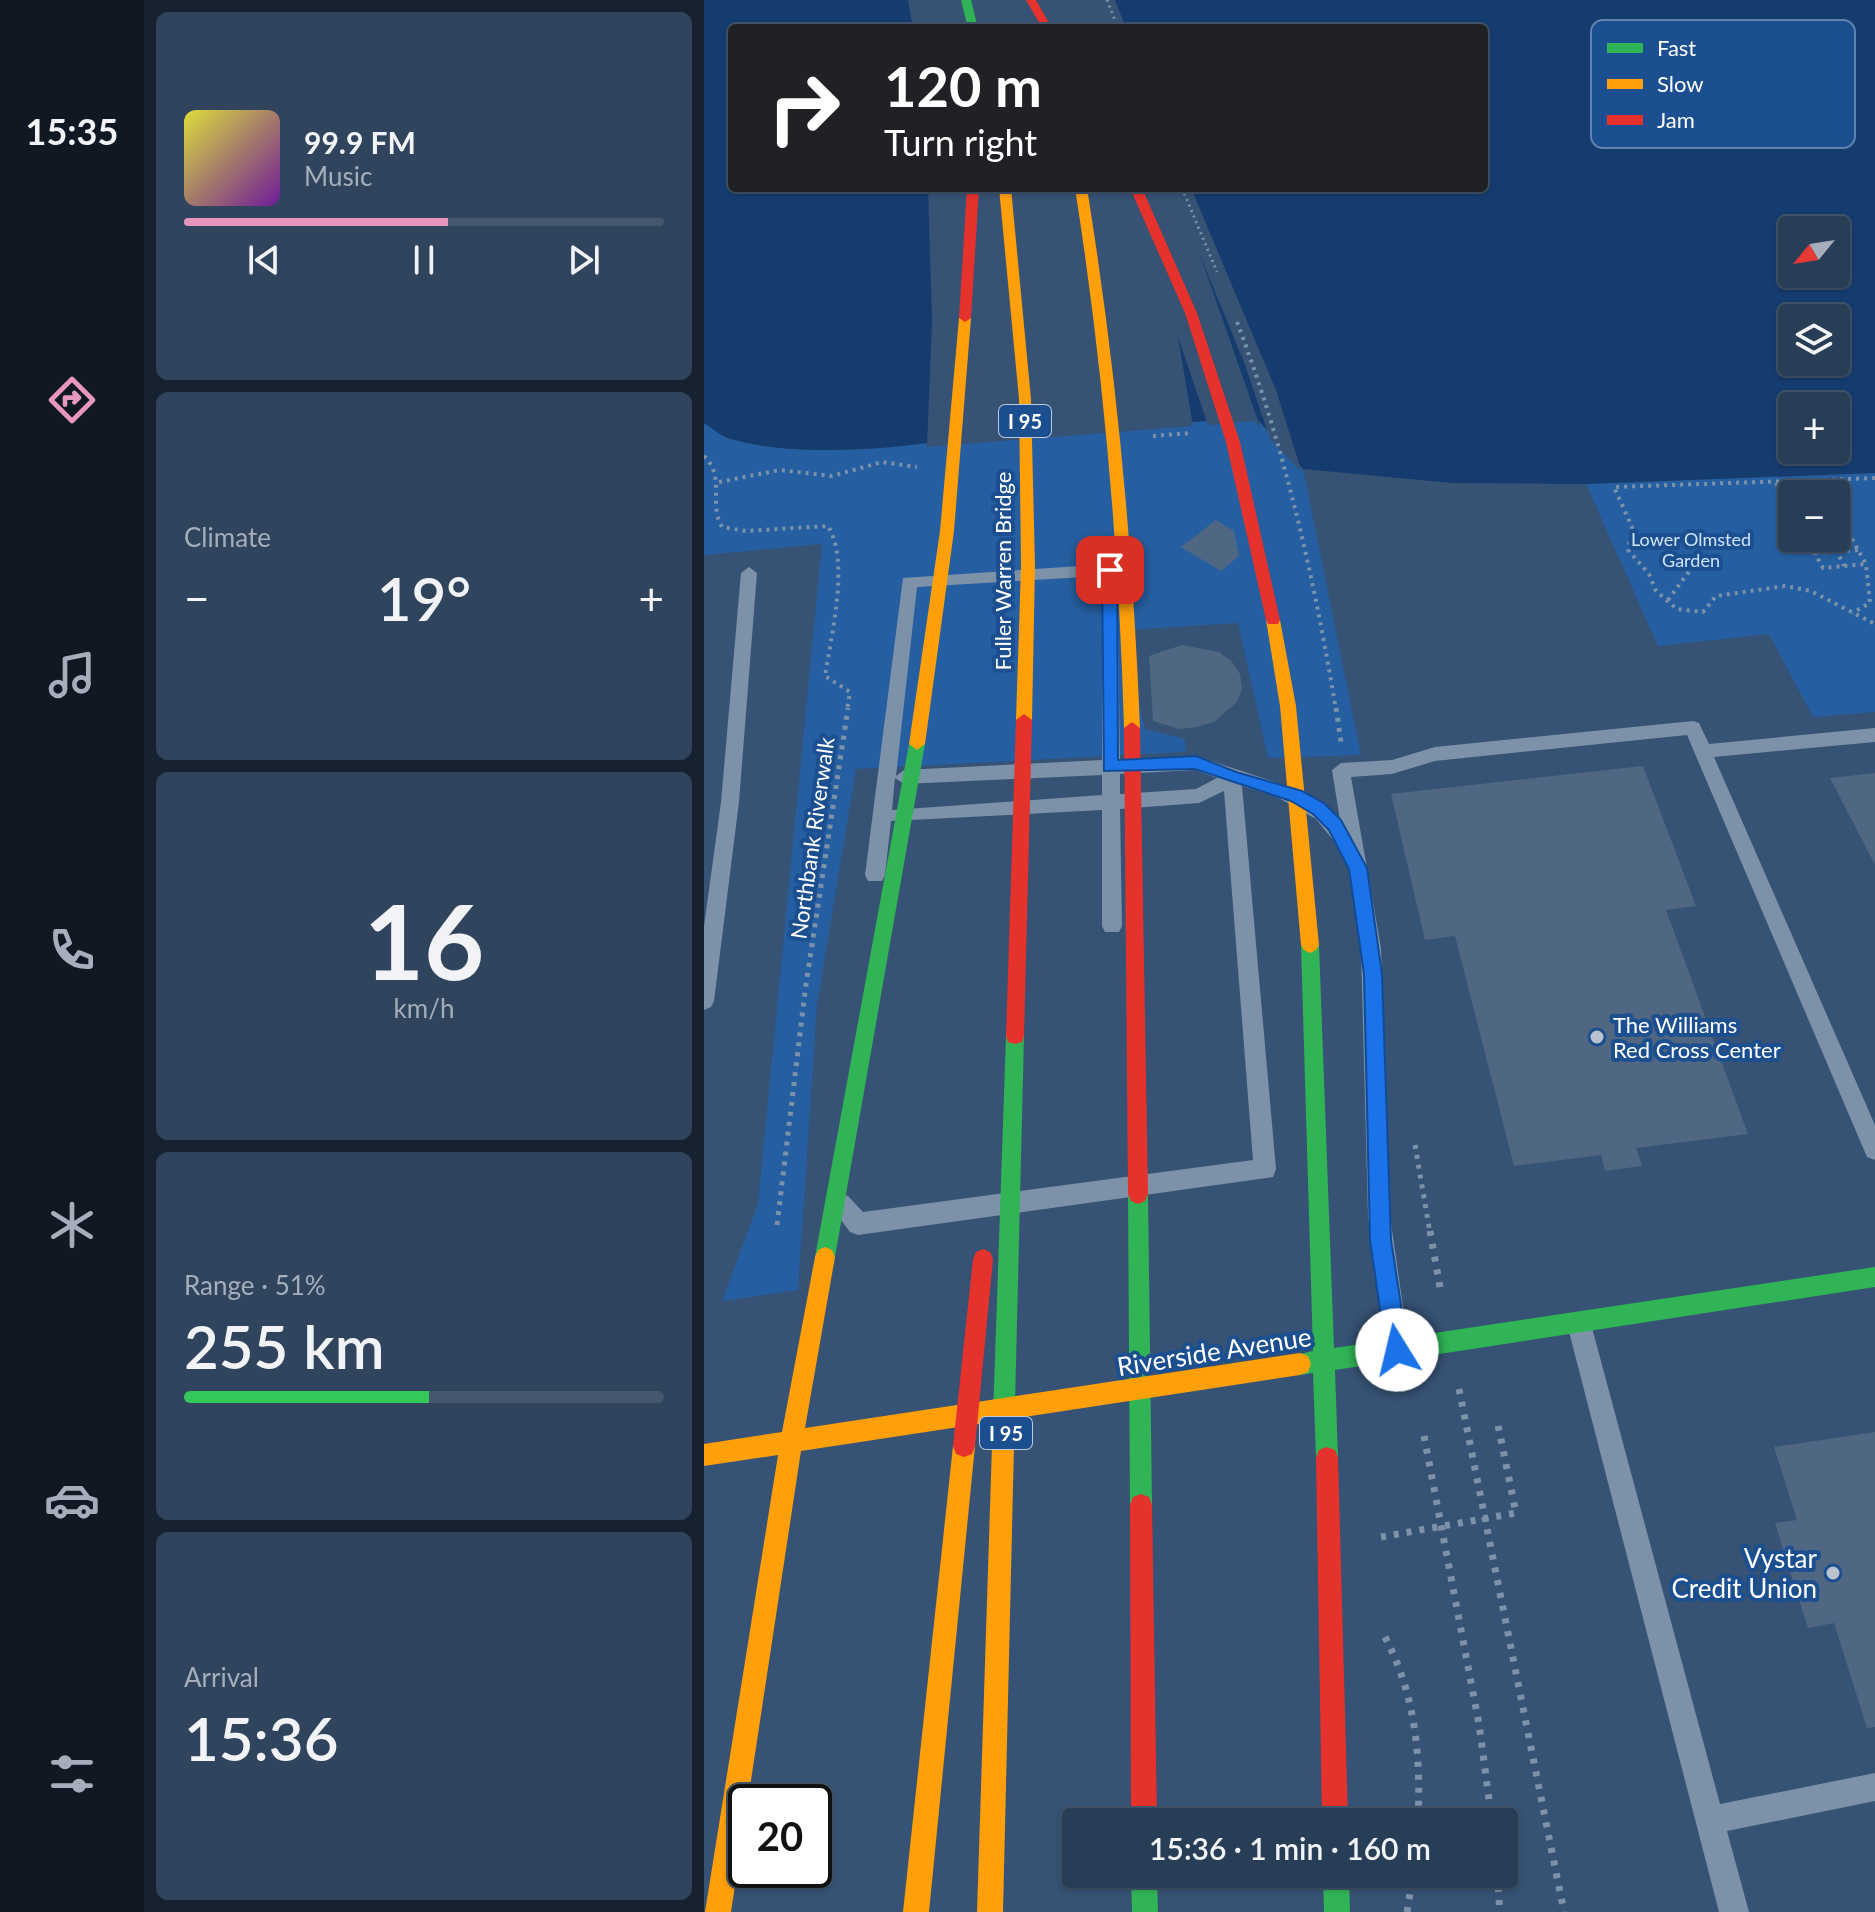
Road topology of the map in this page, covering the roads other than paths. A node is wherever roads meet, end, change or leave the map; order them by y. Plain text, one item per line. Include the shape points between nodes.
1 (966, 0) edge
2 (1031, 0) edge
3 (972, 24) edge
4 (1039, 24) edge
5 (1045, 24) edge
6 (973, 192) edge
7 (1005, 192) edge
8 (1082, 192) edge
9 (1138, 192) edge
10 (749, 573) dead end
11 (1875, 735) edge
12 (1703, 751) junction
13 (1109, 766) junction
14 (886, 778) junction
15 (1232, 778) junction
16 (1110, 802) junction
17 (881, 817) junction
18 (1358, 868) junction
19 (1113, 941) dead end
20 (1015, 955) junction
21 (704, 1001) edge
22 (1875, 1150) edge
23 (1875, 1277) edge
24 (1578, 1322) junction
25 (1397, 1350) junction
26 (704, 1455) edge
27 (1875, 1787) edge
28 (1144, 1808) edge
29 (1335, 1808) edge
30 (1709, 1820) junction
31 (1144, 1888) edge
32 (1336, 1888) edge
33 (718, 1912) edge
34 (916, 1912) edge
35 (990, 1912) edge
36 (1145, 1912) edge
37 (1337, 1912) edge
38 (1734, 1912) edge

1 - 3 main road
2 - 4 main road
2 - 5 main road
6 - 33 main road via 953,494 931,666 791,1441
7 - 20 main road, Fuller Warren Bridge / I 95 via 1020,329 1027,478 1027,654
8 - 28 main road via 1109,366 1134,724
9 - 29 main road via 1196,328 1240,463 1277,632 1297,765 1317,1022
10 - 21 lane via 730,802
11 - 12 lane
12 - 18 lane via 1693,728 1435,754 1392,767 1341,770
12 - 22 lane
13 - 14 lane
13 - 14 lane via 1110,570 909,582
13 - 15 lane via 1196,763
13 - 16 lane
14 - 17 lane
15 - 16 lane via 1199,796
15 - 17 lane via 1265,1169 1117,1182 858,1224 837,1200
15 - 18 lane via 1277,789 1319,809 1346,842
16 - 17 lane
16 - 19 lane
18 - 25 lane via 1373,974 1379,1228
20 - 34 main road
20 - 35 main road, I 95
23 - 24 main road, Riverside Avenue
24 - 25 main road, Riverside Avenue
24 - 30 lane
25 - 26 main road, Riverside Avenue
27 - 30 lane
30 - 38 lane
31 - 36 main road
32 - 37 main road

